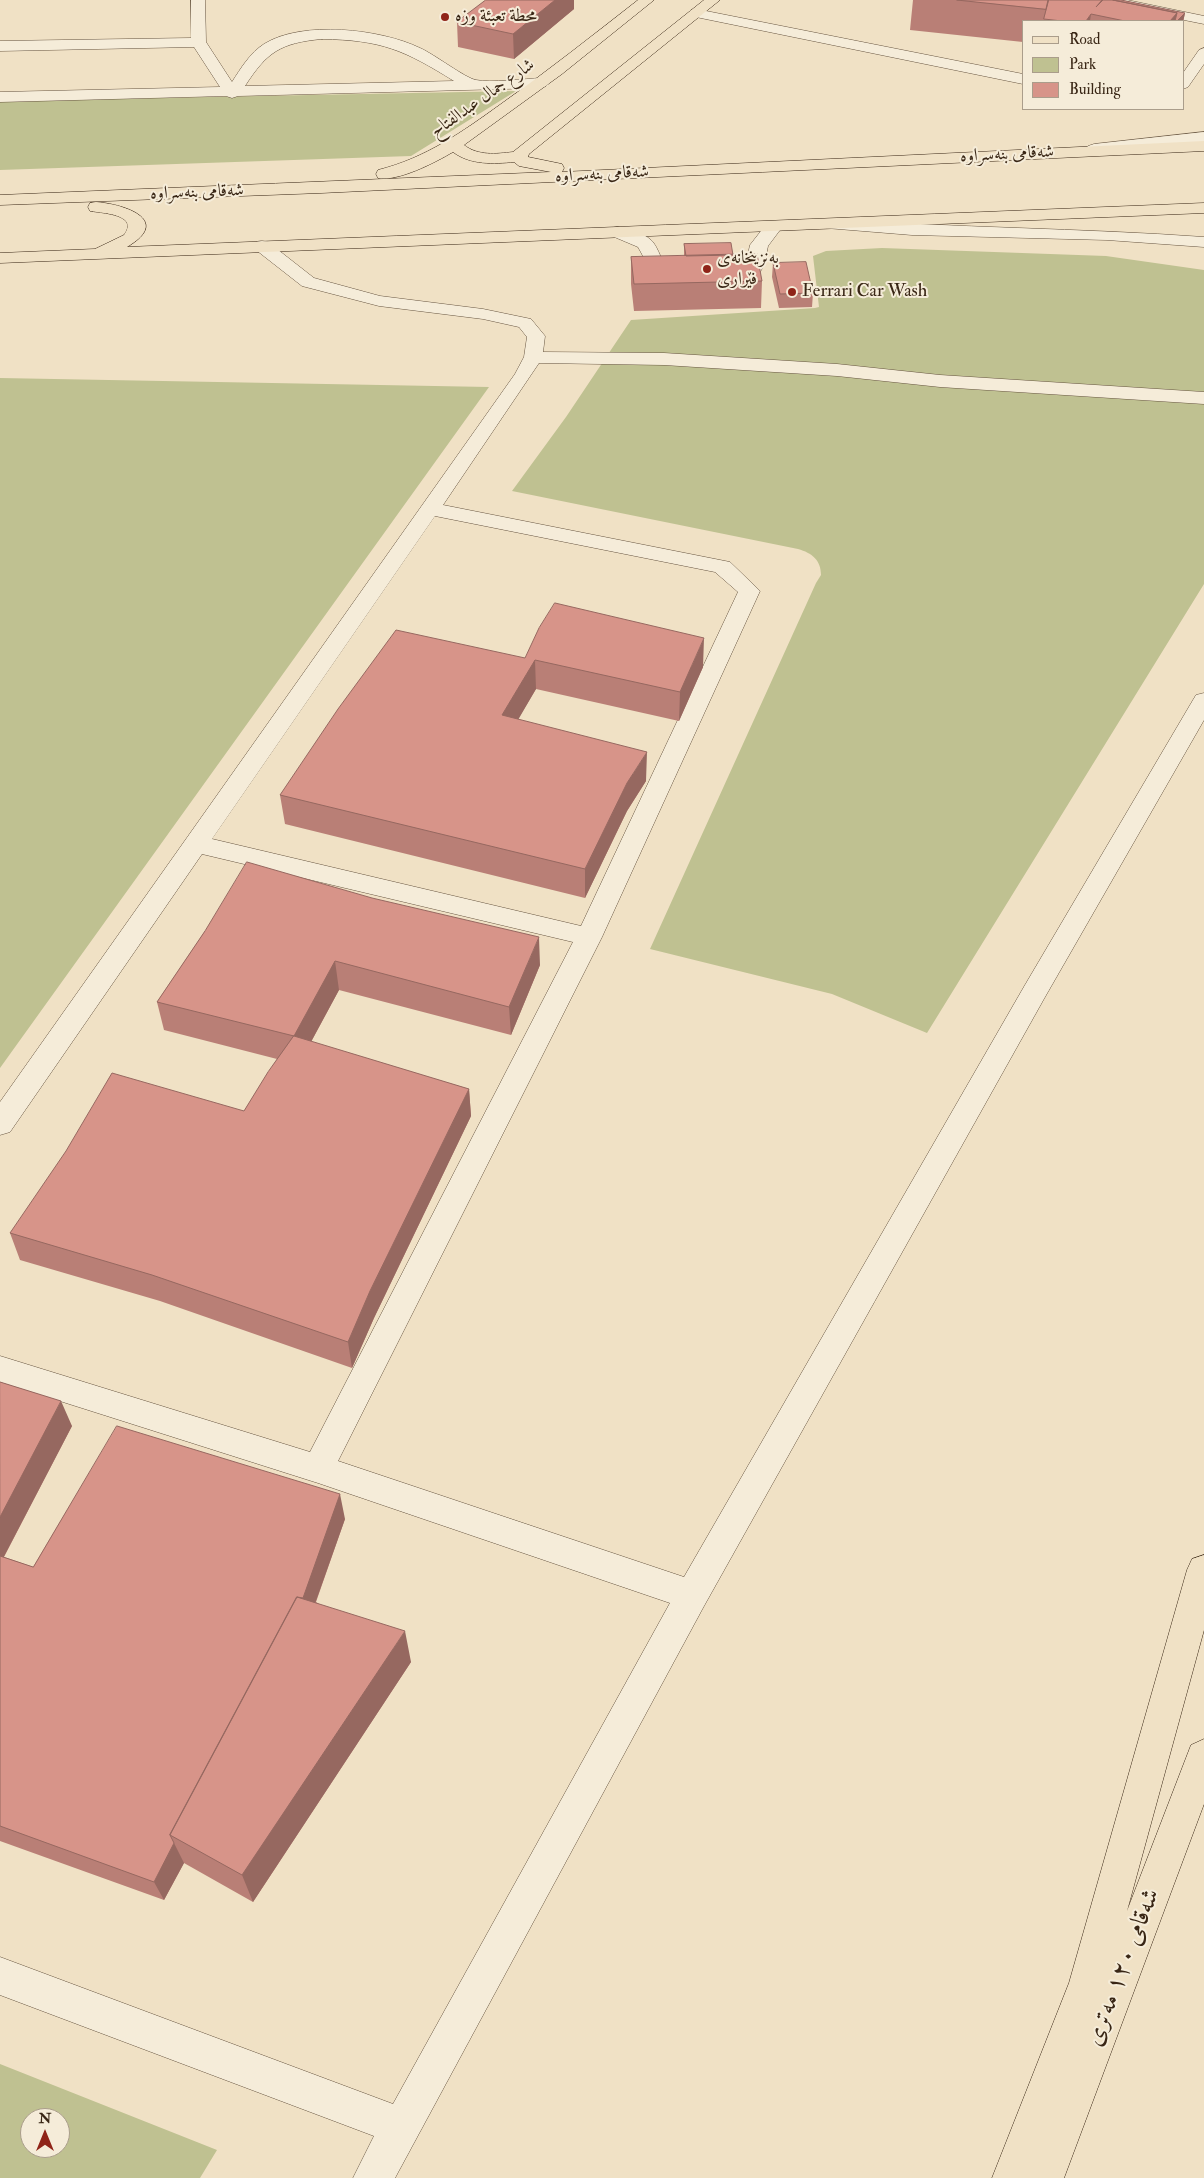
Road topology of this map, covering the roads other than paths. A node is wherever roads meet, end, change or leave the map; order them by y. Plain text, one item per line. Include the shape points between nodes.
1 (198, 0) edge
2 (648, 0) edge
3 (713, 0) edge
4 (1105, 0) edge
5 (696, 13) junction
6 (1204, 20) edge
7 (198, 42) junction
8 (0, 46) edge
9 (1204, 53) edge
10 (1022, 79) edge
11 (541, 83) junction
12 (1184, 83) edge
13 (473, 85) junction
14 (232, 92) junction
15 (0, 97) edge
16 (1204, 137) edge
17 (454, 145) junction
18 (1204, 146) edge
19 (1054, 153) junction
20 (520, 156) junction
21 (645, 173) junction
22 (322, 188) junction
23 (0, 200) edge
24 (0, 207) edge
25 (1204, 208) edge
26 (823, 224) junction
27 (774, 226) junction
28 (618, 232) junction
29 (1204, 242) edge
30 (759, 245) junction
31 (262, 246) junction
32 (72, 255) junction
33 (0, 258) edge
34 (728, 260) edge
35 (692, 269) edge
36 (715, 276) edge
37 (533, 357) junction
38 (1204, 398) edge
39 (430, 509) junction
40 (1204, 700) edge
41 (196, 844) junction
42 (588, 937) junction
43 (0, 1124) edge
44 (0, 1369) edge
45 (318, 1469) junction
46 (1204, 1570) edge
47 (692, 1595) junction
48 (1204, 1757) edge
49 (0, 1976) edge
50 (402, 2128) junction
51 (373, 2178) edge
52 (1012, 2178) edge
53 (1044, 2178) edge

1 - 7 street
2 - 11 main road, شارع جمال عبدالفتاح
3 - 5 main road
4 - 6 street
5 - 10 street
5 - 20 main road
7 - 8 street
7 - 14 street
9 - 12 street
11 - 13 street
11 - 17 main road, شارع جمال عبدالفتاح
13 - 14 street
13 - 14 street via 406,47 356,35 307,36 274,44 257,58
14 - 15 street
16 - 19 street
17 - 20 main road via 462,152 478,157
17 - 22 main road, شارع جمال عبدالفتاح via 408,169
18 - 19 main road, شەقامی بنەسراوە
19 - 21 main road, شەقامی بنەسراوە
20 - 21 main road via 525,163 542,167
21 - 22 main road, شەقامی بنەسراوە
22 - 23 main road, شەقامی بنەسراوە
24 - 32 main road via 107,207 128,212 136,218 136,233 126,242 112,248
25 - 26 main road
26 - 27 main road
26 - 29 street
27 - 28 main road
27 - 30 street
28 - 31 main road
28 - 35 street via 648,247 658,271 666,276
30 - 34 street via 745,258
30 - 36 street via 755,266 750,272
31 - 32 main road
31 - 37 street via 308,282 379,302 483,314 525,323 536,336
32 - 33 main road
37 - 38 street via 664,359
37 - 39 street
39 - 41 street
39 - 42 street via 722,567 749,591
40 - 47 street
41 - 42 street
41 - 43 street
42 - 45 street
44 - 45 street
45 - 47 street
46 - 52 main road via 1088,1983
47 - 50 street
48 - 53 main road, شەقامی ١٢٠ مەتری
49 - 50 street
50 - 51 street

